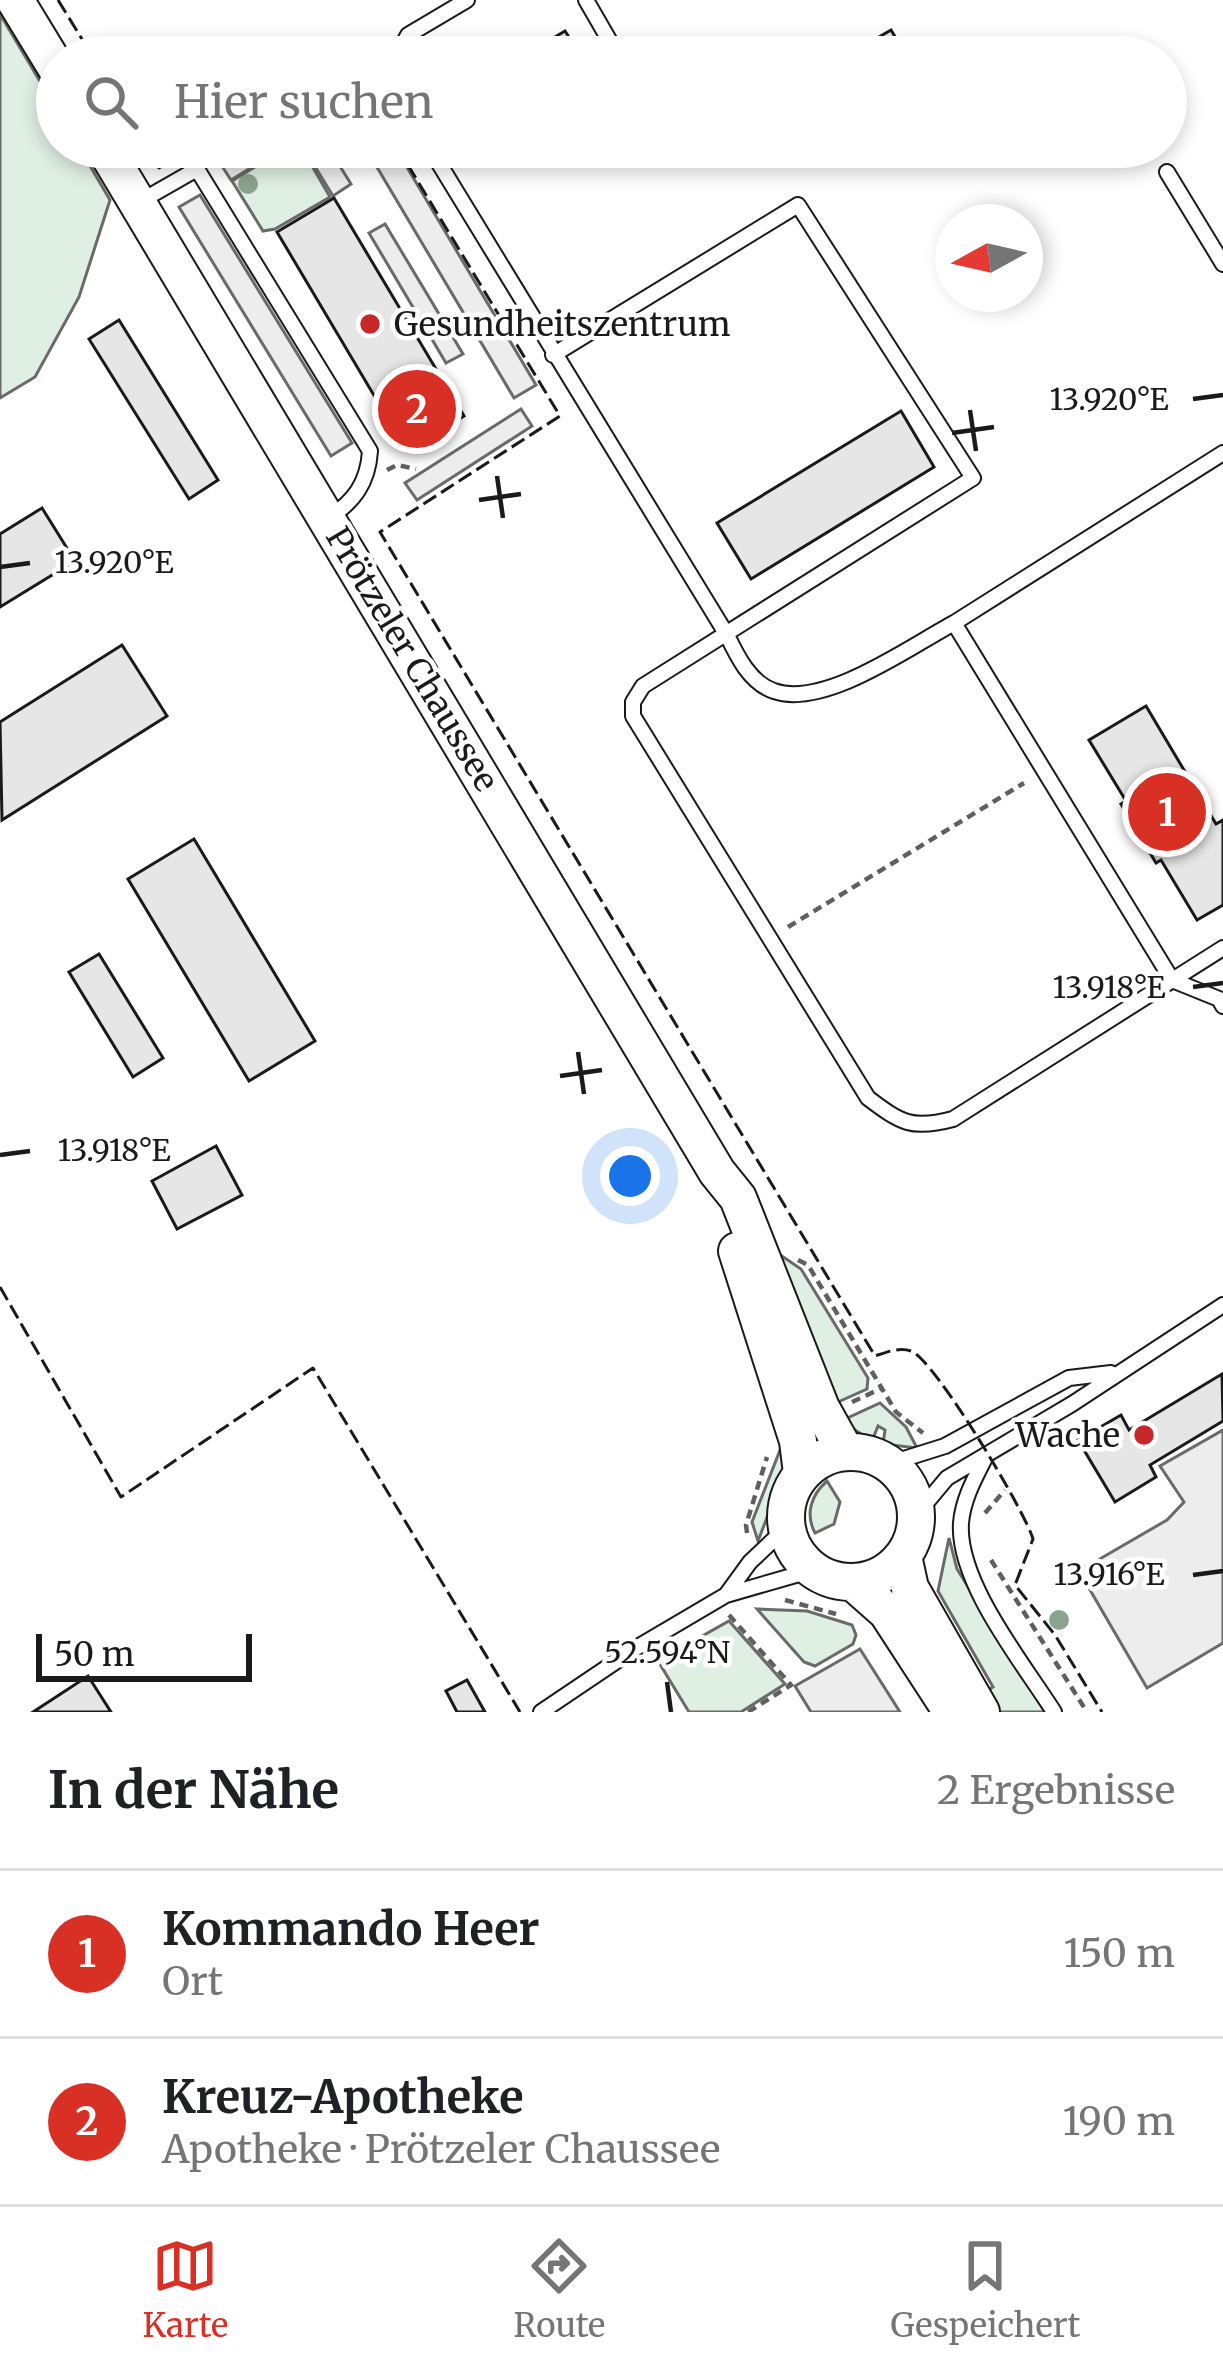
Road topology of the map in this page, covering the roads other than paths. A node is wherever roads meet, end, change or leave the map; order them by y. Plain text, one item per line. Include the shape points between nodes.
1 (15, 0) edge
2 (467, 0) edge
3 (586, 0) edge
4 (37, 36) edge
5 (407, 36) edge
6 (607, 36) edge
7 (117, 168) edge
8 (442, 168) edge
9 (1167, 172) dead end
10 (138, 202) junction
11 (1216, 236) edge
12 (1223, 265) edge
13 (554, 355) junction
14 (1223, 453) edge
15 (328, 519) junction
16 (954, 622) junction
17 (727, 635) junction
18 (1223, 948) edge
19 (1172, 980) junction
20 (1223, 1006) edge
21 (717, 1172) junction
22 (1223, 1305) edge
23 (1116, 1373) junction
24 (845, 1451) junction
25 (987, 1454) junction
26 (890, 1463) junction
27 (802, 1472) junction
28 (916, 1515) junction
29 (786, 1528) junction
30 (903, 1556) junction
31 (813, 1570) junction
32 (853, 1582) junction
33 (726, 1595) junction
34 (542, 1712) edge
35 (952, 1712) edge
36 (981, 1712) edge
37 (1054, 1712) edge

1 - 4 main road
2 - 5 lane
3 - 6 lane
7 - 10 main road, Prötzeler Chaussee
8 - 13 lane
9 - 11 lane
10 - 15 main road, Prötzeler Chaussee
10 - 15 lane via 197,169 370,452 350,505
11 - 12 lane
13 - 17 lane
13 - 17 lane via 798,205 973,478
14 - 16 lane
15 - 21 main road, Prötzeler Chaussee
16 - 17 lane via 812,694 773,691 742,666
16 - 19 lane
17 - 19 lane via 643,686 633,716 868,1098 896,1120 924,1127 953,1119
18 - 19 lane
19 - 20 lane
21 - 24 main road, Prötzeler Chaussee via 738,1198
21 - 27 main road, Prötzeler Chaussee
22 - 23 lane
23 - 25 lane
23 - 26 lane via 1069,1378 945,1446
24 - 26 main road
24 - 27 main road
25 - 28 lane via 938,1484
25 - 37 lane via 961,1524 965,1562
26 - 28 main road via 909,1486
27 - 29 main road, Prötzeler Chaussee via 788,1498
28 - 30 main road
29 - 31 main road
29 - 33 lane
30 - 32 main road via 884,1574
30 - 36 main road via 910,1588
31 - 32 main road
31 - 33 lane
32 - 35 main road via 887,1612
33 - 34 lane

